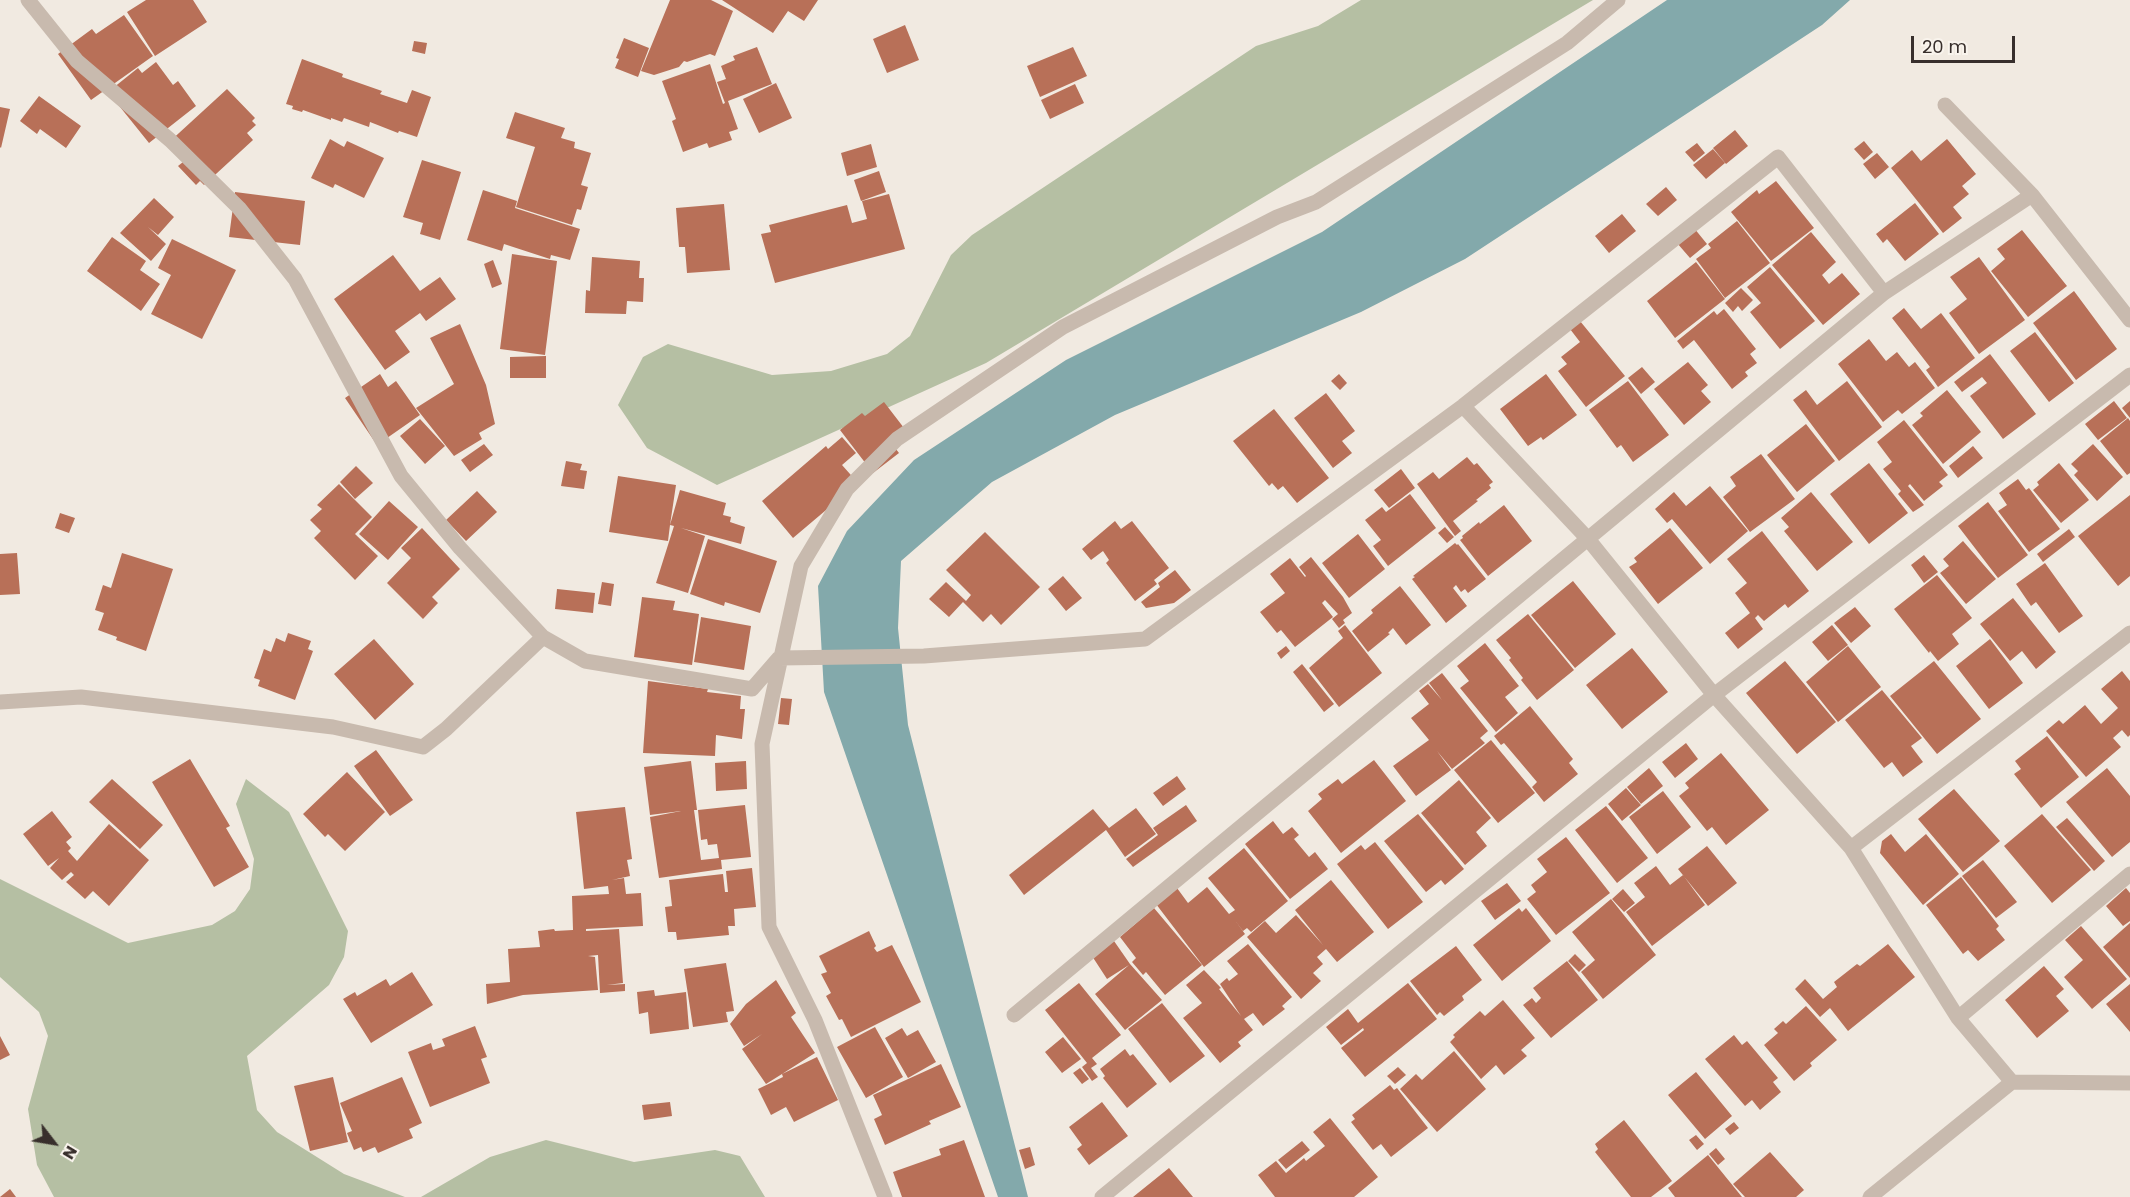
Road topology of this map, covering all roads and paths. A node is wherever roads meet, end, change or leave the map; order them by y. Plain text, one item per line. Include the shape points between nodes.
1 (28, 0) edge
2 (1618, 0) edge
3 (1945, 105) dead end
4 (2032, 195) junction
5 (1884, 293) junction
6 (2130, 320) edge
7 (2130, 375) edge
8 (1462, 406) junction
9 (1588, 539) junction
10 (2130, 633) edge
11 (543, 637) junction
12 (779, 658) junction
13 (1714, 695) junction
14 (0, 702) edge
15 (1851, 848) junction
16 (2130, 874) edge
17 (1014, 1015) dead end
18 (1958, 1018) junction
19 (2012, 1082) junction
20 (2130, 1083) edge
21 (885, 1197) edge
22 (1102, 1197) edge
23 (1870, 1197) edge

1 - 11 street via 77,61 170,140 239,208 295,279 401,476 460,548
2 - 12 street via 1567,43 1316,202 1277,217 1063,327 897,440 847,489 804,560
3 - 4 street
4 - 5 street
4 - 6 street
5 - 8 street via 1778,157
5 - 9 street
7 - 13 street
8 - 9 street
8 - 12 street via 1145,639 924,656
9 - 13 street
9 - 17 street
10 - 15 street
11 - 12 street via 585,661 752,689
11 - 14 street via 423,747 333,727 81,697
12 - 21 street via 762,744 770,927 815,1020
13 - 15 street
13 - 22 street
15 - 18 street
16 - 18 street
18 - 19 street
19 - 20 street
19 - 23 street

